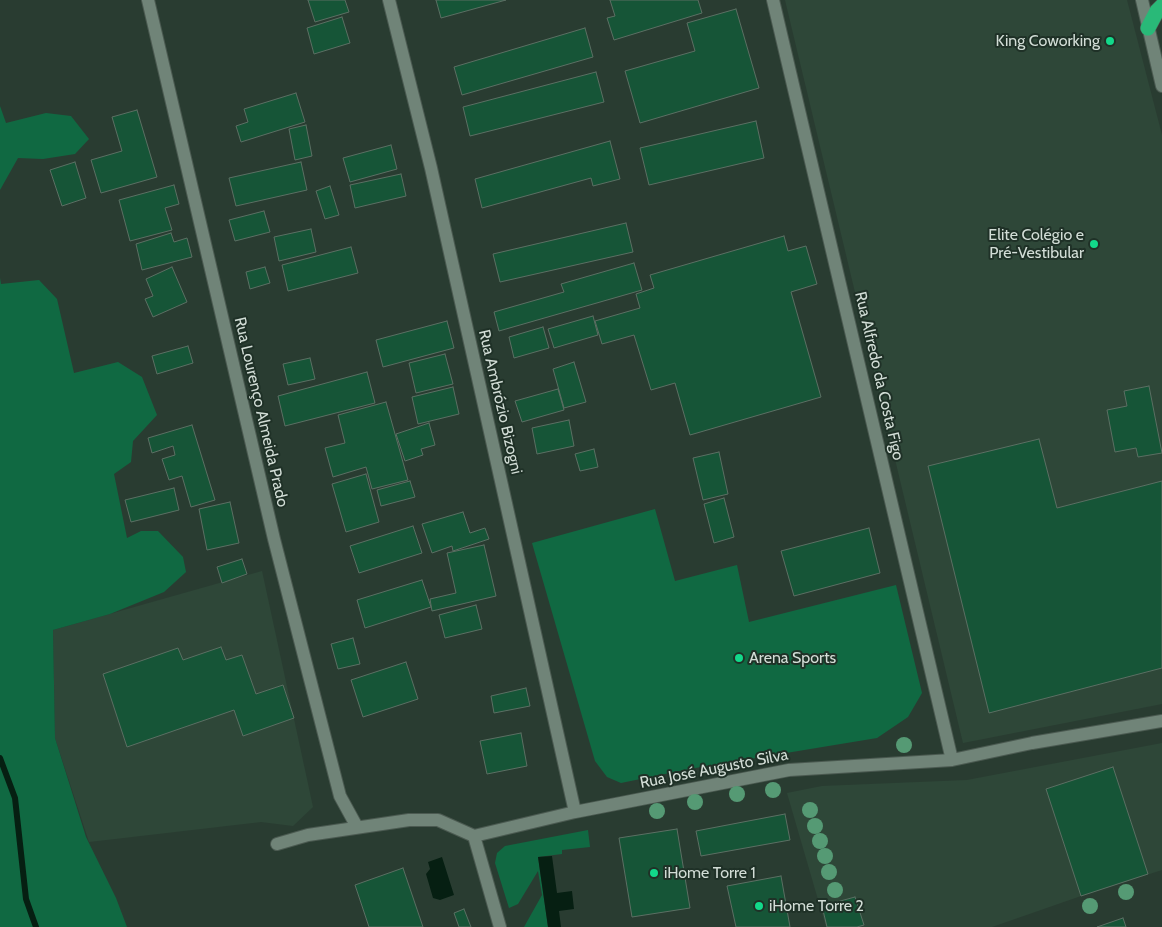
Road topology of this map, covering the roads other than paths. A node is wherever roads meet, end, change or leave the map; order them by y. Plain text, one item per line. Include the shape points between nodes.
1 (148, 0) edge
2 (389, 0) edge
3 (773, 0) edge
4 (1142, 0) edge
5 (1162, 6) edge
6 (1148, 28) junction
7 (1162, 86) edge
8 (1162, 721) edge
9 (952, 760) junction
10 (575, 812) junction
11 (357, 828) junction
12 (474, 836) junction
13 (277, 844) dead end
14 (500, 927) edge

1 - 11 street, Rua Lourenço Almeida Prado via 274,539 340,796
2 - 10 street, Rua Ambrózio Bizogni via 433,177
3 - 9 street, Rua Alfredo da Costa Figo
4 - 6 street
5 - 6 highway
6 - 7 street
8 - 9 street, Rua José Augusto Silva
9 - 10 street, Rua José Augusto Silva via 789,770
10 - 12 street, Rua José Augusto Silva
11 - 12 street via 409,820 438,820
11 - 13 street via 308,835
12 - 14 street

